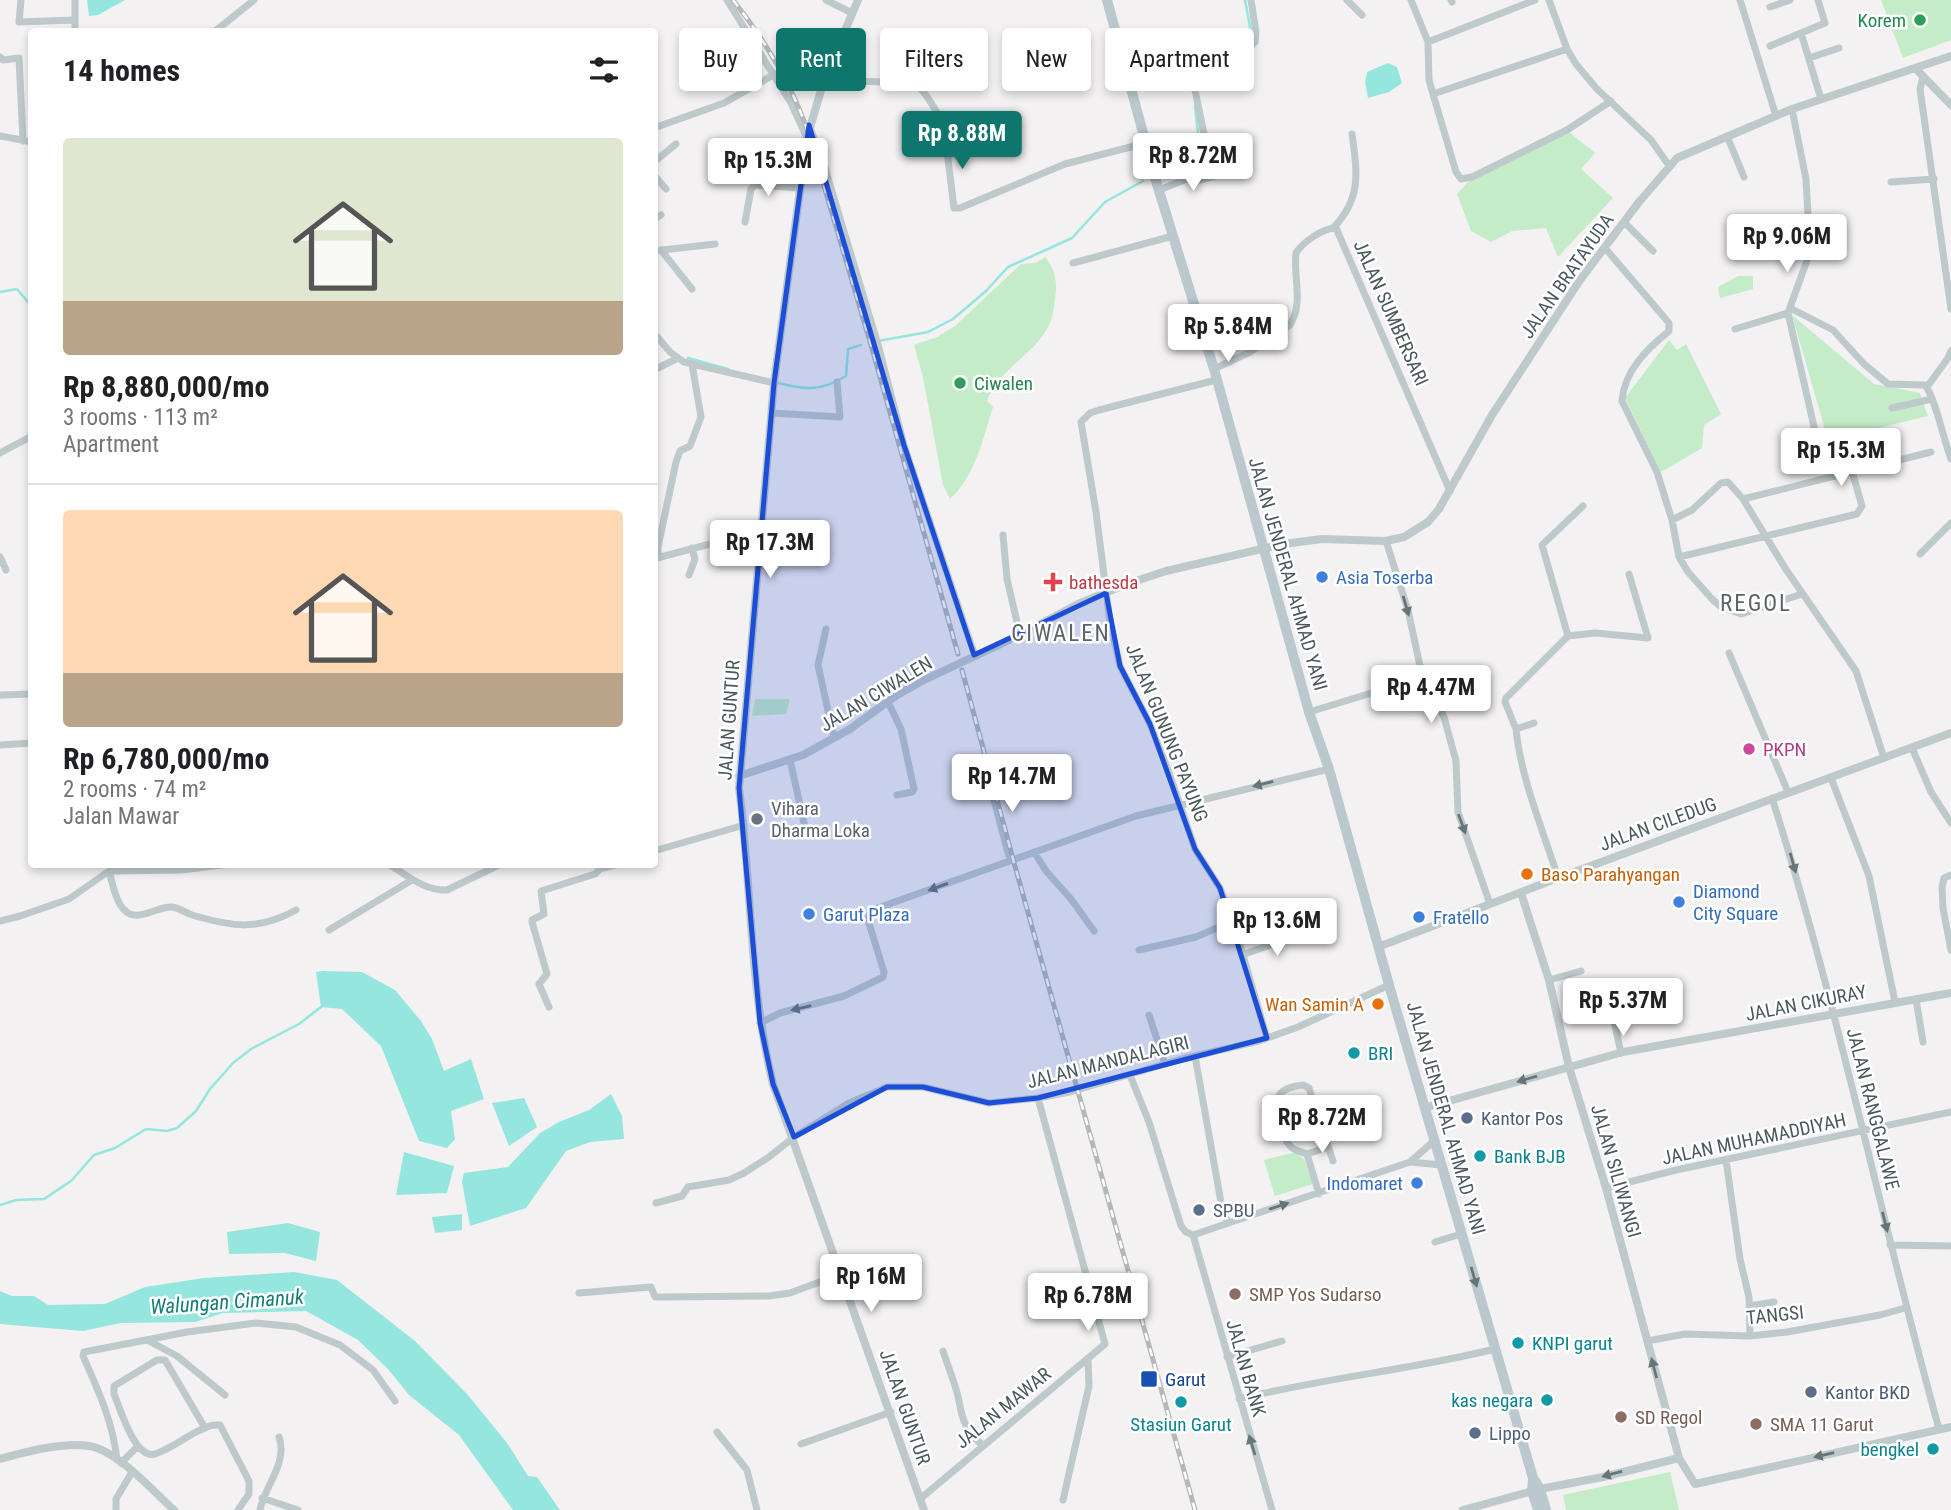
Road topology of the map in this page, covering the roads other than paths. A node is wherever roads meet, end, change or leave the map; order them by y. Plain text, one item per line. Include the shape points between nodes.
1 (21, 0) edge
2 (75, 0) edge
3 (254, 0) edge
4 (727, 0) edge
5 (826, 0) edge
6 (858, 0) edge
7 (1107, 0) edge
8 (1251, 0) edge
9 (1347, 0) edge
10 (1411, 0) edge
11 (1535, 0) edge
12 (1549, 0) edge
13 (1740, 0) edge
14 (1790, 0) edge
15 (1818, 0) edge
16 (1770, 7) dead end
17 (852, 13) junction
18 (1362, 15) dead end
19 (74, 20) junction
20 (75, 28) edge
21 (219, 28) edge
22 (846, 28) edge
23 (1801, 33) junction
24 (1429, 42) junction
25 (1770, 46) dead end
26 (1839, 48) dead end
27 (1567, 49) junction
28 (1951, 56) edge
29 (0, 57) edge
30 (1809, 58) junction
31 (1915, 68) junction
32 (775, 74) junction
33 (1923, 77) junction
34 (866, 82) edge
35 (820, 91) edge
36 (1433, 94) junction
37 (1821, 99) junction
38 (1611, 101) junction
39 (1951, 105) edge
40 (1792, 109) junction
41 (1776, 116) junction
42 (809, 125) junction
43 (658, 127) edge
44 (1352, 134) dead end
45 (0, 136) edge
46 (1727, 136) junction
47 (807, 138) junction
48 (27, 141) edge
49 (1146, 143) junction
50 (676, 144) dead end
51 (658, 159) edge
52 (1670, 167) junction
53 (1153, 170) junction
54 (1219, 175) dead end
55 (1744, 177) dead end
56 (1934, 179) junction
57 (658, 180) edge
58 (1891, 183) dead end
59 (799, 188) junction
60 (666, 189) dead end
61 (1158, 189) junction
62 (745, 222) dead end
63 (1624, 222) junction
64 (1334, 227) junction
65 (1173, 236) junction
66 (715, 244) dead end
67 (1605, 248) junction
68 (658, 250) edge
69 (1653, 251) dead end
70 (1073, 263) dead end
71 (692, 289) dead end
72 (1951, 309) edge
73 (1789, 310) junction
74 (1735, 329) dead end
75 (658, 336) edge
76 (1951, 351) edge
77 (678, 358) junction
78 (692, 364) junction
79 (658, 368) edge
80 (1215, 374) junction
81 (774, 382) junction
82 (837, 382) dead end
83 (1927, 387) junction
84 (1932, 399) junction
85 (1892, 408) dead end
86 (772, 413) junction
87 (1951, 430) edge
88 (1815, 431) dead end
89 (1942, 434) junction
90 (28, 438) edge
91 (1931, 452) dead end
92 (0, 453) edge
93 (1951, 459) edge
94 (1852, 471) junction
95 (1450, 491) junction
96 (1744, 499) junction
97 (1583, 506) dead end
98 (1672, 520) junction
99 (1951, 523) edge
100 (1003, 535) dead end
101 (1767, 536) junction
102 (1386, 541) junction
103 (658, 547) edge
104 (692, 548) junction
105 (825, 548) dead end
106 (759, 549) junction
107 (1264, 549) junction
108 (1920, 554) dead end
109 (658, 557) edge
110 (1679, 557) junction
111 (0, 558) edge
112 (6, 570) dead end
113 (1629, 574) dead end
114 (690, 575) dead end
115 (1106, 593) junction
116 (1802, 594) junction
117 (826, 629) dead end
118 (1020, 635) junction
119 (1568, 636) junction
120 (1729, 653) dead end
121 (975, 656) junction
122 (1378, 691) dead end
123 (28, 694) edge
124 (0, 695) edge
125 (888, 702) junction
126 (1309, 712) junction
127 (1535, 723) dead end
128 (1516, 729) junction
129 (1951, 733) edge
130 (834, 738) junction
131 (28, 743) edge
132 (0, 746) edge
133 (1912, 748) junction
134 (1884, 758) junction
135 (790, 760) junction
136 (1329, 769) junction
137 (987, 774) dead end
138 (739, 776) junction
139 (1831, 778) junction
140 (1788, 792) junction
141 (897, 795) dead end
142 (1772, 798) junction
143 (1180, 804) junction
144 (804, 822) dead end
145 (1951, 822) edge
146 (744, 825) junction
147 (658, 850) edge
148 (1034, 852) junction
149 (1006, 862) junction
150 (197, 868) edge
151 (394, 868) edge
152 (493, 868) edge
153 (598, 868) edge
154 (109, 871) junction
155 (1951, 875) edge
156 (1558, 878) junction
157 (412, 880) junction
158 (1521, 893) junction
159 (1490, 904) junction
160 (296, 910) dead end
161 (0, 921) edge
162 (1233, 921) junction
163 (329, 930) dead end
164 (1094, 931) dead end
165 (1303, 933) dead end
166 (1378, 947) junction
167 (1139, 950) dead end
168 (1951, 950) edge
169 (1242, 955) junction
170 (1581, 971) dead end
171 (1549, 980) junction
172 (1606, 984) dead end
173 (1389, 985) junction
174 (1951, 993) edge
175 (1916, 999) junction
176 (1895, 1002) junction
177 (549, 1007) dead end
178 (1149, 1015) dead end
179 (1833, 1016) junction
180 (760, 1023) junction
181 (1267, 1038) junction
182 (1923, 1042) dead end
183 (1621, 1053) junction
184 (1195, 1056) junction
185 (1165, 1064) junction
186 (1569, 1067) junction
187 (1130, 1075) junction
188 (1038, 1098) junction
189 (1424, 1108) junction
190 (1951, 1112) edge
191 (1862, 1132) junction
192 (794, 1137) junction
193 (1434, 1141) junction
194 (1328, 1147) junction
195 (1307, 1154) junction
196 (1726, 1160) junction
197 (1333, 1161) dead end
198 (1410, 1163) junction
199 (1441, 1165) junction
200 (1606, 1188) junction
201 (1319, 1194) junction
202 (656, 1203) dead end
203 (1228, 1223) junction
204 (1461, 1234) junction
205 (1193, 1235) junction
206 (1435, 1242) dead end
207 (1891, 1245) junction
208 (1951, 1246) edge
209 (841, 1274) junction
210 (579, 1293) dead end
211 (1774, 1302) dead end
212 (1750, 1306) junction
213 (1905, 1308) junction
214 (1750, 1336) junction
215 (148, 1341) junction
216 (1282, 1341) dead end
217 (1647, 1341) junction
218 (1495, 1349) junction
219 (943, 1351) dead end
220 (1227, 1357) junction
221 (1088, 1359) junction
222 (225, 1395) dead end
223 (1239, 1399) junction
224 (395, 1401) dead end
225 (891, 1412) junction
226 (1951, 1427) edge
227 (205, 1428) junction
228 (1939, 1429) junction
229 (717, 1432) dead end
230 (279, 1437) dead end
231 (801, 1444) dead end
232 (983, 1445) junction
233 (137, 1447) junction
234 (1678, 1458) junction
235 (0, 1459) edge
236 (119, 1461) junction
237 (132, 1472) junction
238 (1536, 1490) junction
239 (262, 1498) junction
240 (920, 1499) junction
241 (1063, 1500) dead end
242 (116, 1510) edge
243 (174, 1510) edge
244 (238, 1510) edge
245 (260, 1510) edge
246 (298, 1510) edge
247 (757, 1510) edge
248 (924, 1510) edge
249 (1272, 1510) edge
250 (1463, 1510) edge
251 (1538, 1510) edge
252 (1546, 1510) edge

1 - 19 street via 19,22
2 - 19 street
3 - 21 street
4 - 32 street
5 - 17 street
6 - 17 street, JALAN GUNTUR
7 - 49 main road, JALAN JENDERAL AHMAD YANI
8 - 53 street via 1255,43 1196,74 1205,139 1203,158
9 - 18 street
10 - 24 street
11 - 24 street
12 - 27 street
13 - 41 street
14 - 16 street
15 - 23 street via 1825,23
17 - 22 street, JALAN GUNTUR
19 - 20 street
23 - 25 street
23 - 30 street
24 - 36 street
26 - 30 street
27 - 36 street
27 - 38 street via 1596,89
28 - 31 street, JALAN BRATAYUDA
29 - 48 street via 19,58
30 - 37 street
31 - 33 street
31 - 37 street, JALAN BRATAYUDA
32 - 43 street via 724,103
32 - 47 street
33 - 39 street
33 - 56 street via 1920,89
34 - 49 street via 917,84 944,127 957,209 1065,164
35 - 42 street, JALAN GUNTUR
36 - 38 street via 1457,172 1466,180 1567,130
37 - 40 street, JALAN BRATAYUDA
38 - 52 street via 1651,140
40 - 41 street, JALAN BRATAYUDA
40 - 73 street via 1806,179 1810,252
41 - 46 street, JALAN BRATAYUDA
42 - 47 street, JALAN GUNTUR
42 - 121 street via 879,348 904,445
44 - 64 street via 1356,188 1350,206
45 - 48 street
46 - 52 street, JALAN BRATAYUDA via 1677,158
46 - 55 street
47 - 59 street, JALAN GUNTUR
49 - 53 main road, JALAN JENDERAL AHMAD YANI
50 - 51 street
52 - 63 street, JALAN BRATAYUDA
53 - 61 main road, JALAN JENDERAL AHMAD YANI
54 - 61 street via 1190,178
56 - 58 street
56 - 72 street
57 - 60 street
59 - 62 street via 755,185
59 - 81 street, JALAN GUNTUR
61 - 65 main road, JALAN JENDERAL AHMAD YANI
63 - 67 street, JALAN BRATAYUDA
63 - 69 street
64 - 80 street, JALAN SUMBERSARI via 1296,253 1298,294 1290,325
64 - 95 street, JALAN SUMBERSARI
65 - 70 street
65 - 80 main road, JALAN JENDERAL AHMAD YANI
66 - 68 street
67 - 95 street, JALAN BRATAYUDA via 1492,415
67 - 98 street via 1669,323 1669,331 1634,365 1622,401 1657,472
68 - 71 street
73 - 74 street
73 - 83 street via 1833,330 1888,384
73 - 88 street
75 - 77 street
76 - 83 street
77 - 78 street
77 - 79 street
78 - 81 street
78 - 103 street via 701,416 690,446 680,451 676,462
80 - 107 main road, JALAN JENDERAL AHMAD YANI
80 - 115 street, JALAN GUNUNG PAYUNG via 1090,413 1081,422
81 - 86 street, JALAN GUNTUR
82 - 86 street via 840,417
83 - 84 street
84 - 85 street
84 - 89 street
86 - 106 street, JALAN GUNTUR
87 - 89 street
89 - 93 street
90 - 92 street
91 - 94 street
94 - 96 street
94 - 101 street via 1862,506 1857,514
95 - 102 street, JALAN BRATAYUDA via 1428,523
96 - 98 street via 1723,482 1692,510
96 - 101 street
97 - 119 street via 1542,545
98 - 110 street
99 - 108 street
100 - 118 street
101 - 110 street
101 - 116 street
102 - 107 street, JALAN BRATAYUDA via 1322,539
102 -> 159 street via 1420,666 1444,718 1456,761 1458,812
104 - 106 street via 710,544
104 - 109 street
104 - 114 street via 695,559
105 - 106 street
106 - 138 street, JALAN GUNTUR
107 - 115 street, JALAN CIWALEN via 1166,571
107 - 126 main road, JALAN JENDERAL AHMAD YANI
110 - 116 street via 1712,599 1736,613
111 - 112 street
113 - 119 street via 1648,638 1595,633
115 - 118 street, JALAN CIWALEN
115 - 143 street, JALAN GUNUNG PAYUNG via 1120,666 1150,724
116 - 134 street via 1856,671
117 - 130 street via 818,665
118 - 121 street, JALAN CIWALEN
119 - 128 street via 1506,698
120 - 140 street
121 - 125 street, JALAN CIWALEN
122 - 126 street
123 - 124 street
125 - 130 street, JALAN CIWALEN
125 - 141 street via 901,729 915,789
126 - 136 main road, JALAN JENDERAL AHMAD YANI
127 - 128 street
128 - 156 street via 1525,774
129 - 133 street, JALAN CILEDUG
130 - 135 street, JALAN CIWALEN
131 - 132 street
133 - 134 street, JALAN CILEDUG
133 - 145 street via 1931,792
134 - 139 street, JALAN CILEDUG
135 - 138 street, JALAN CIWALEN
135 - 144 street
136 -> 143 street
136 - 166 main road, JALAN JENDERAL AHMAD YANI
137 - 149 street
138 - 146 street, JALAN GUNTUR
139 - 140 street, JALAN CILEDUG
139 - 176 street via 1869,876
140 - 142 street, JALAN CILEDUG
142 - 156 street, JALAN CILEDUG
142 -> 179 street, JALAN RANGGALAWE
143 - 148 street
143 - 162 street, JALAN GUNUNG PAYUNG via 1195,849 1220,888
146 - 147 street
146 - 180 street, JALAN GUNTUR
148 - 149 street
148 - 164 street
149 -> 180 street via 875,909 870,913 869,929 883,976 844,996
150 - 154 street
151 - 157 street
152 - 157 street via 447,890 432,890
153 - 177 street via 595,874 541,891 544,914 532,922 547,974 539,984
154 - 160 street via 121,905 134,915 172,907 228,923 261,925
154 - 161 street via 69,899
155 - 168 street via 1944,878 1942,895
156 - 158 street, JALAN CILEDUG
157 - 163 street
158 - 159 street, JALAN CILEDUG
158 - 171 street, JALAN SILIWANGI
159 - 166 street, JALAN CILEDUG
162 - 167 street via 1196,937
162 - 169 street, JALAN GUNUNG PAYUNG
165 - 169 street
166 - 173 main road, JALAN JENDERAL AHMAD YANI
169 - 181 street, JALAN GUNUNG PAYUNG
170 - 171 street
171 - 186 street, JALAN SILIWANGI
172 - 183 street
173 - 181 street, JALAN MANDALAGIRI
173 - 189 main road, JALAN JENDERAL AHMAD YANI
174 - 175 street, JALAN CIKURAY
175 - 176 street, JALAN CIKURAY
175 - 182 street
176 - 179 street, JALAN CIKURAY
178 - 185 street
179 - 183 street, JALAN CIKURAY
179 - 191 street, JALAN RANGGALAWE
180 - 192 street, JALAN GUNTUR via 774,1084
181 - 184 street, JALAN MANDALAGIRI
183 - 186 street, JALAN CIKURAY
184 - 185 street, JALAN MANDALAGIRI
184 - 203 street
185 - 187 street, JALAN MANDALAGIRI
186 -> 189 street, JALAN CIKURAY
186 - 200 street, JALAN SILIWANGI
187 - 188 street, JALAN MANDALAGIRI
187 - 205 street, JALAN BANK via 1181,1226
188 - 192 street, JALAN MANDALAGIRI via 989,1102 923,1087 887,1087 849,1103
188 - 221 street, JALAN MAWAR via 1104,1337 1105,1344
189 - 193 main road, JALAN JENDERAL AHMAD YANI
190 - 191 street, JALAN MUHAMADDIYAH
191 - 196 street, JALAN MUHAMADDIYAH
191 -> 207 street, JALAN RANGGALAWE
192 - 202 street, JALAN MANDALAGIRI via 729,1180 688,1187 682,1196
192 - 209 street, JALAN GUNTUR
193 - 198 street
193 - 199 main road, JALAN JENDERAL AHMAD YANI
194 - 195 street
194 - 195 street via 1309,1088 1295,1086 1280,1094 1277,1113 1292,1148
194 - 197 street
195 - 201 street
196 - 200 street, JALAN MUHAMADDIYAH
196 - 212 street
198 - 199 street
198 - 201 street
199 - 204 main road, JALAN JENDERAL AHMAD YANI
200 - 217 street, JALAN SILIWANGI
203 -> 201 street
203 - 205 street
204 - 206 street
204 -> 218 main road, JALAN JENDERAL AHMAD YANI
205 - 220 street, JALAN BANK
207 - 208 street
207 - 213 street, JALAN RANGGALAWE
209 - 210 street via 769,1296 654,1297 651,1287 639,1286
209 - 225 street, JALAN GUNTUR
211 - 212 street
212 - 214 street
213 - 214 street, TANGSI
213 - 228 street, JALAN RANGGALAWE
214 - 217 street, TANGSI via 1685,1334
215 - 222 street via 174,1353
215 - 224 street via 256,1323 296,1327 340,1345 373,1370
215 - 236 street via 83,1354 104,1404
216 - 220 street
234 -> 217 street, JALAN SILIWANGI
218 - 223 street
218 - 238 main road, JALAN JENDERAL AHMAD YANI
219 - 232 street via 959,1412 971,1437
220 - 223 street, JALAN BANK
221 - 232 street, JALAN MAWAR
221 - 241 street via 1089,1386
249 -> 223 street, JALAN BANK
225 - 231 street
225 - 240 street, JALAN GUNTUR
226 - 228 street
227 - 233 street via 152,1455
227 - 233 street via 168,1362 160,1359 114,1386
227 - 244 street via 220,1425 250,1481 249,1494
228 -> 234 street via 1695,1484
229 - 247 street via 747,1470
230 - 239 street via 282,1457
232 - 240 street, JALAN MAWAR
233 - 236 street
234 -> 238 street
235 - 236 street via 84,1446
236 - 237 street
237 - 242 street via 116,1499
237 - 243 street
238 - 250 street
238 - 251 main road, JALAN JENDERAL AHMAD YANI
238 - 252 main road, JALAN JENDERAL AHMAD YANI
239 - 245 street
239 - 246 street
240 - 248 street, JALAN GUNTUR

